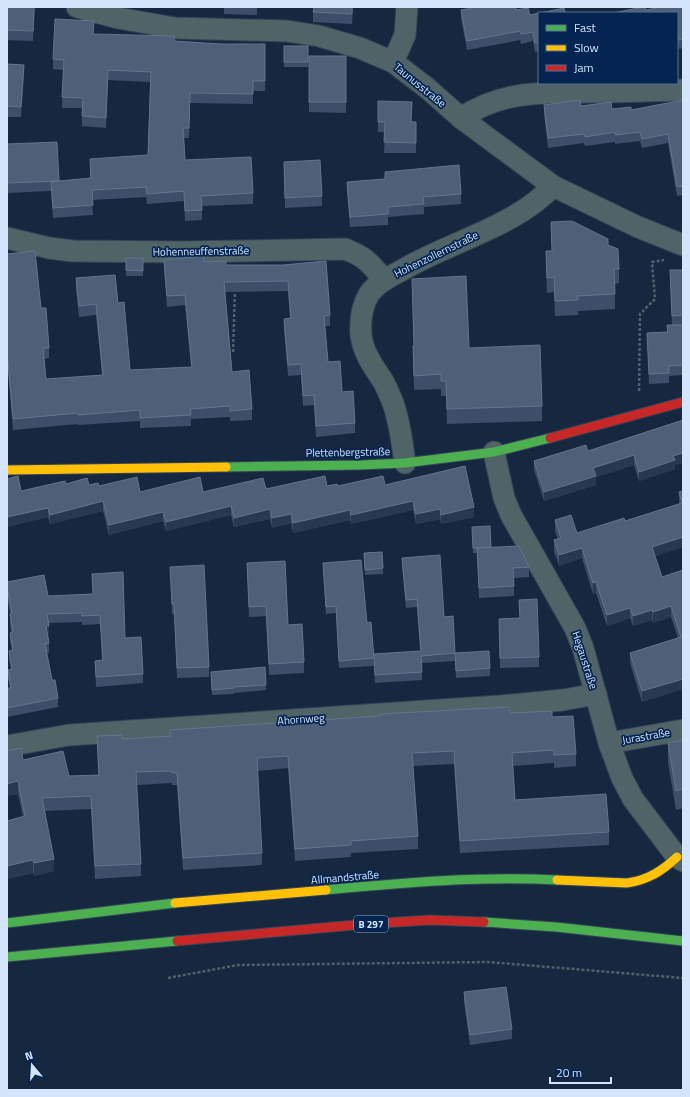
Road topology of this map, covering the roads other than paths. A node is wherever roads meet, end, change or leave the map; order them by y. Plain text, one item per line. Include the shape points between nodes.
1 (77, 7) edge
2 (407, 7) edge
3 (393, 62) junction
4 (683, 90) edge
5 (461, 118) junction
6 (553, 186) junction
7 (7, 238) edge
8 (677, 252) edge
9 (384, 280) junction
10 (683, 402) edge
11 (494, 452) junction
12 (405, 463) junction
13 (7, 470) edge
14 (596, 694) junction
15 (683, 730) edge
16 (609, 743) junction
17 (7, 746) edge
18 (680, 859) edge
19 (7, 923) edge
20 (683, 941) edge
21 (7, 957) edge

1 - 3 street, Taunusstraße via 118,18 175,28 287,31 319,36 360,48
2 - 3 street via 405,35
3 - 5 street, Taunusstraße
4 - 5 street via 526,94 489,103
5 - 6 street, Taunusstraße
6 - 8 street, Taunusstraße via 638,226
6 - 9 street, Hohenzollernstraße via 544,196 517,215 420,260
7 - 9 street, Hohenneuffenstraße via 73,251 345,249 369,262
9 - 12 street, Hohenzollernstraße via 369,294 362,311 362,338 368,357 393,404
10 - 11 street, Plettenbergstraße
11 - 12 street, Plettenbergstraße
11 - 14 street, Hegaustraße via 504,498 511,515 575,628
12 - 13 street, Plettenbergstraße
14 - 16 street, Hegaustraße
14 - 17 street, Ahornweg via 500,706 69,735
15 - 16 street, Jurastraße
16 - 18 street, Hegaustraße via 633,799
18 - 19 street, Allmandstraße via 655,876 627,883 518,878 442,880 164,904
20 - 21 street, B 297 via 556,926 430,920

